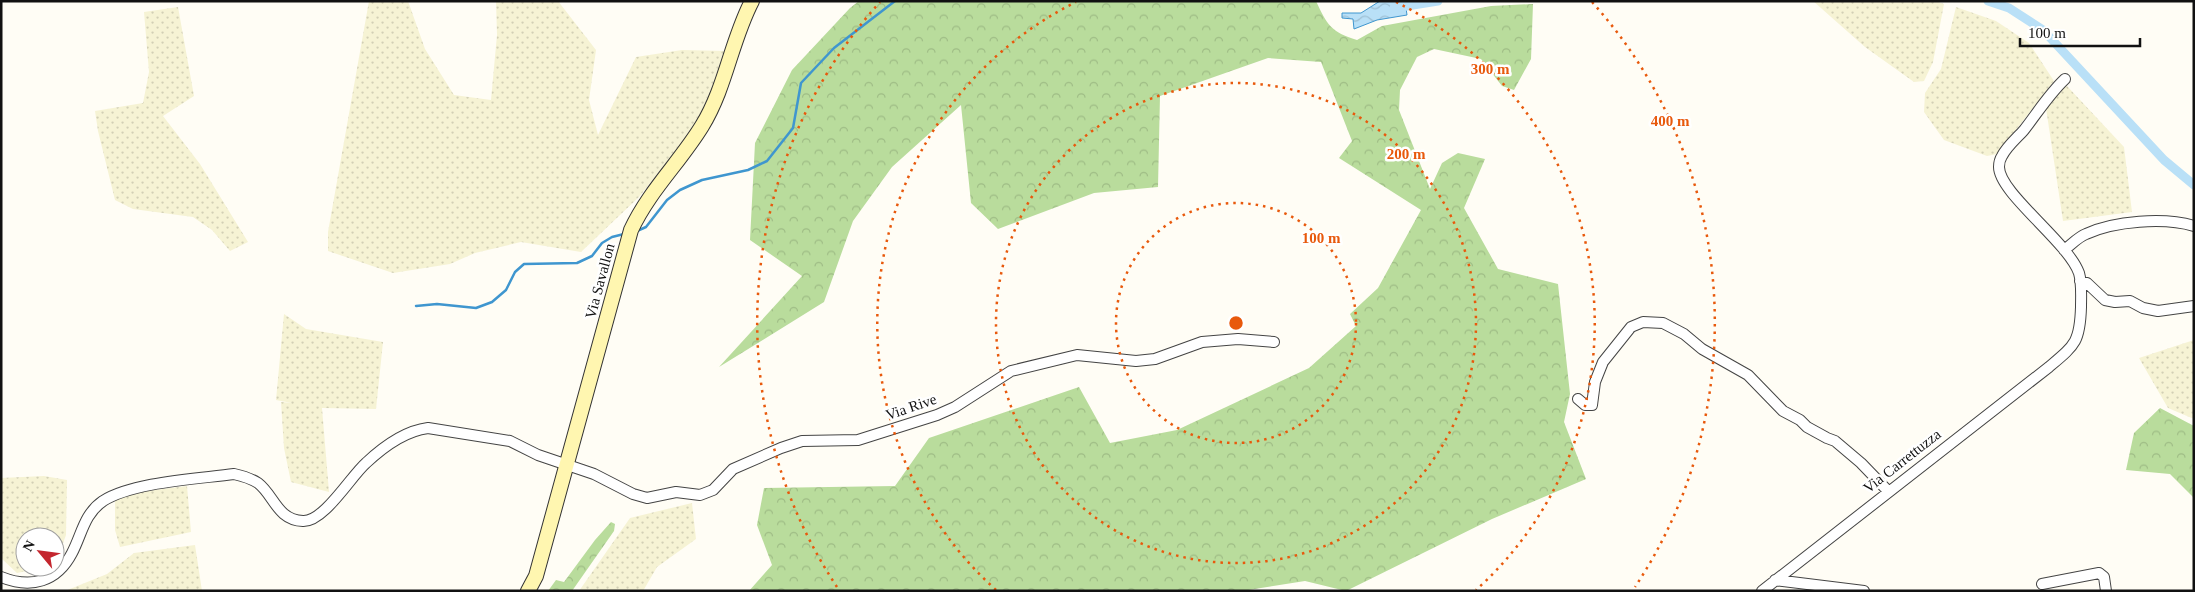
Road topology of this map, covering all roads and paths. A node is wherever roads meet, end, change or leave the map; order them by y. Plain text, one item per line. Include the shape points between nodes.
1 (752, 1) edge
2 (2065, 79) dead end
3 (2194, 226) edge
4 (2064, 250) junction
5 (2080, 281) junction
6 (2194, 306) edge
7 (1274, 342) dead end
8 (1578, 399) dead end
9 (566, 466) junction
10 (1888, 490) junction
11 (1, 576) edge
12 (1775, 580) junction
13 (2042, 584) dead end
14 (528, 591) edge
15 (1762, 591) edge
16 (1864, 591) edge
17 (2106, 591) edge

1 - 9 main road, Via Savallon via 716,100 702,127 644,204 630,234
2 - 4 street via 2050,93 1998,165 2000,175 2012,193
3 - 4 street via 2156,221 2109,226 2085,234
4 - 5 street via 2079,273
5 - 6 street via 2087,283 2105,300 2130,301 2158,311
5 - 10 street, Via Carrettuzza via 2080,332 2069,350
7 - 9 street, Via Rive via 1238,339 1202,342 1155,359 1136,361 1077,355 1011,371 937,415 858,440 802,441 781,448 733,469 713,490 700,495 676,492 647,498 594,474
8 - 10 street via 1585,405 1592,405 1595,382 1603,362 1631,328 1644,322 1663,323 1748,376 1783,411 1835,441
9 - 11 street, Via Rive via 498,437 428,428 416,430 390,443 365,463 313,520 302,521 278,509 259,484 247,477 234,474 168,483 119,493 103,502 89,514 72,552 53,576 30,582
9 - 14 main road, Via Savallon via 536,576
10 - 12 street, Via Carrettuzza
12 - 15 street, Via Carrettuzza
12 - 16 street
13 - 17 street via 2100,573 2104,577

